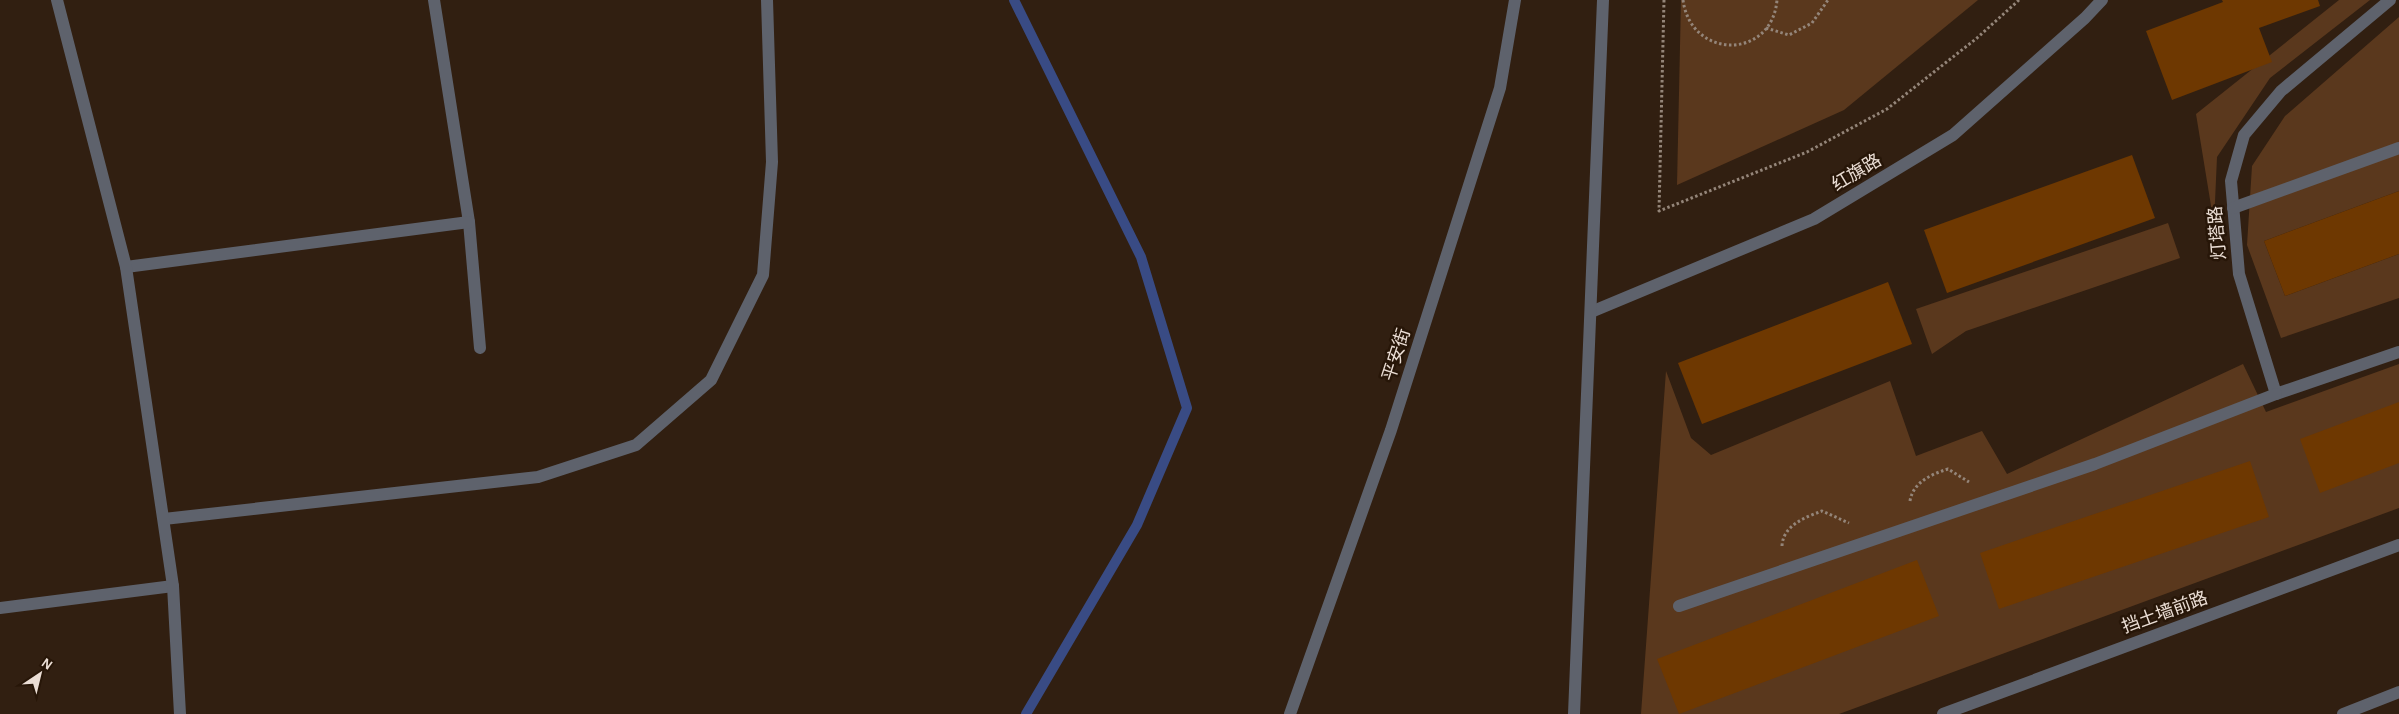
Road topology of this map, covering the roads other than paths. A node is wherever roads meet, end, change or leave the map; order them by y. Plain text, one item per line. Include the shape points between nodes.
1 (57, 0) edge
2 (434, 0) edge
3 (767, 0) edge
4 (1515, 0) edge
5 (1603, 0) edge
6 (2102, 0) edge
7 (2390, 0) edge
8 (2399, 148) edge
9 (2233, 208) junction
10 (469, 222) junction
11 (126, 268) junction
12 (1591, 312) junction
13 (480, 348) dead end
14 (2399, 352) edge
15 (2276, 394) junction
16 (164, 519) junction
17 (2399, 545) edge
18 (173, 586) junction
19 (1678, 606) dead end
20 (0, 608) edge
21 (2399, 692) edge
22 (180, 714) edge
23 (1290, 714) edge
24 (1574, 714) edge
25 (1943, 714) edge
26 (2343, 714) edge

1 - 11 street
2 - 10 street
3 - 16 street via 772,162 763,275 711,380 636,445 538,478
4 - 23 street, 平安街 via 1500,88 1391,430
5 - 12 street
6 - 12 street, 红旗路 via 2086,18 1953,136 1814,219
7 - 9 street, 灯塔路 via 2281,91 2244,135 2231,181
8 - 9 street
9 - 15 street, 灯塔路 via 2238,274
10 - 11 street
10 - 13 street
11 - 16 street
12 - 24 street
14 - 15 street
15 - 19 street via 2095,464
16 - 18 street
17 - 25 street, 挡土墙前路
18 - 20 street
18 - 22 street
21 - 26 street

